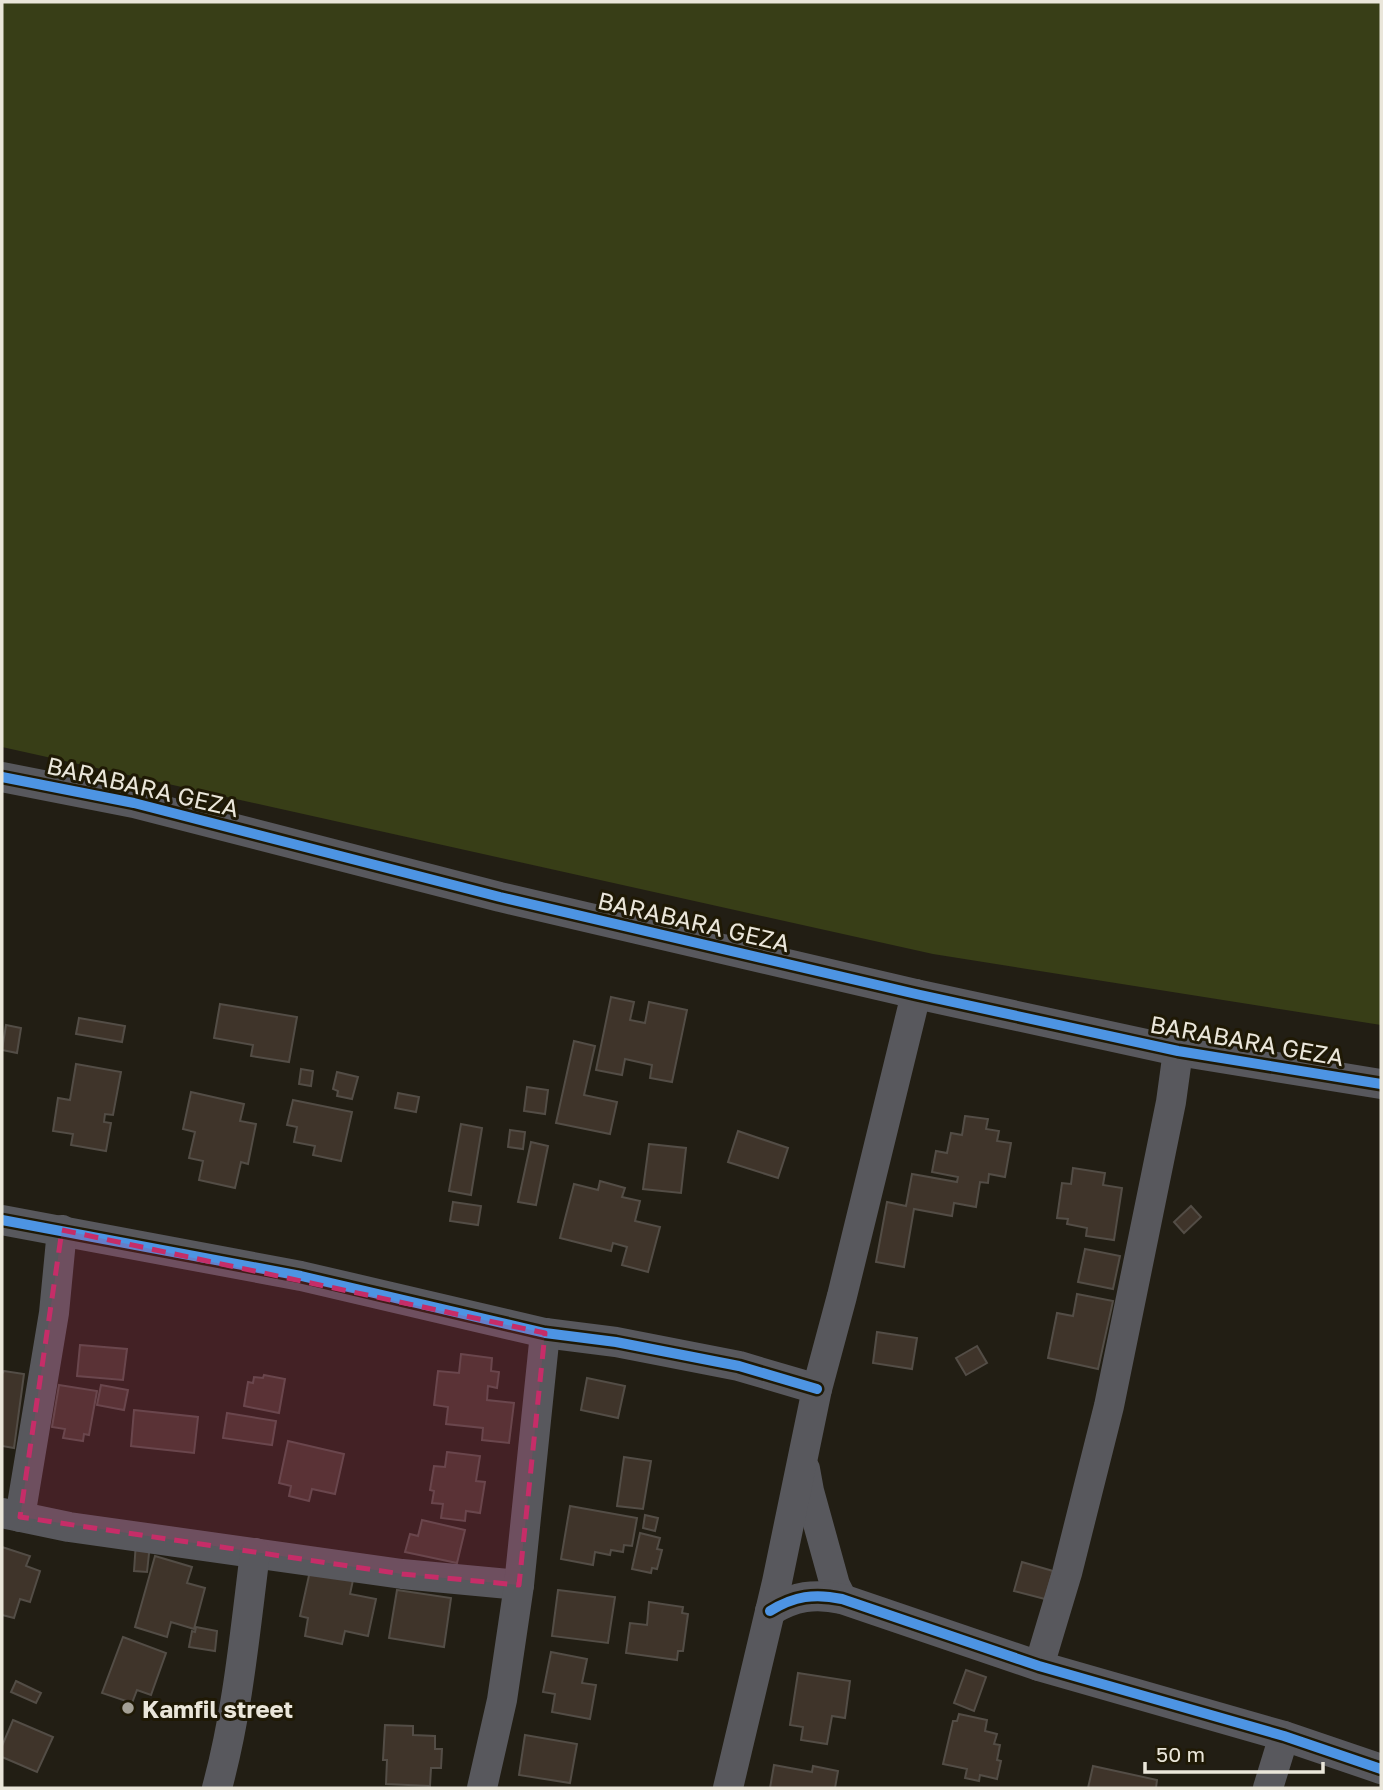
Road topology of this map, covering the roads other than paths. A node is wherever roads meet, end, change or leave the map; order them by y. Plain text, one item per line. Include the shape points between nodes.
1 (2, 777) edge
2 (916, 994) junction
3 (1178, 1051) junction
4 (1381, 1084) edge
5 (2, 1220) edge
6 (62, 1230) junction
7 (545, 1333) junction
8 (817, 1389) junction
9 (803, 1456) junction
10 (11, 1515) edge
11 (255, 1553) junction
12 (519, 1585) junction
13 (842, 1599) junction
14 (770, 1611) junction
15 (1040, 1666) junction
16 (1284, 1737) junction
17 (1381, 1769) edge
18 (217, 1788) edge
19 (482, 1788) edge
20 (728, 1788) edge
21 (1268, 1788) edge

1 - 2 street, BARABARA GEZA via 134,803 513,900
2 - 3 street, BARABARA GEZA
2 - 8 street
3 - 4 street, BARABARA GEZA
3 - 15 street via 1109,1406
5 - 6 street
6 - 7 street via 301,1276
6 - 10 street via 54,1313
7 - 8 street via 739,1366
7 - 12 street
8 - 9 street
9 - 13 street
9 - 14 street
10 - 11 street
11 - 12 street
11 - 18 street via 240,1678
12 - 19 street via 502,1700
13 - 14 street via 803,1596
13 - 15 street
14 - 20 street
15 - 16 street
16 - 17 street
16 - 21 street

